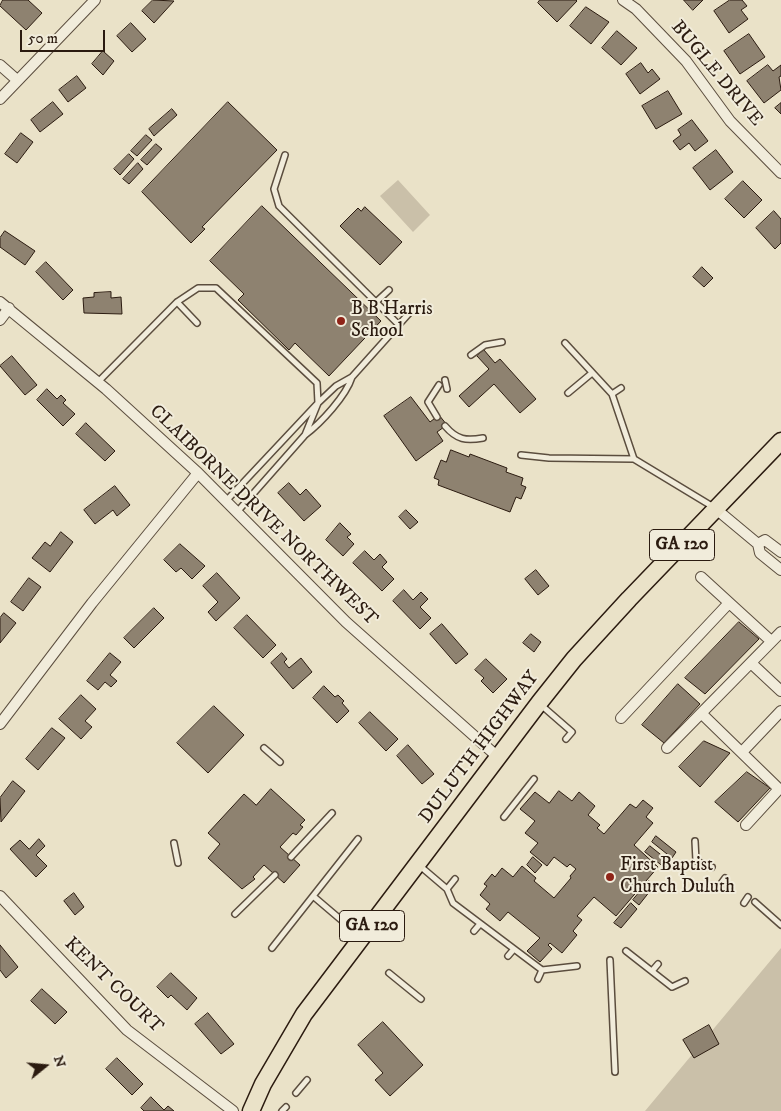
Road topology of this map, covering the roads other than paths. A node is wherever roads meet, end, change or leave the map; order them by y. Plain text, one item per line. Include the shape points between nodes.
1 (95, 0) edge
2 (623, 0) edge
3 (0, 65) edge
4 (17, 80) junction
5 (0, 99) edge
6 (286, 155) dead end
7 (781, 173) edge
8 (389, 290) dead end
9 (0, 302) edge
10 (177, 302) junction
11 (376, 302) junction
12 (9, 308) junction
13 (412, 310) dead end
14 (0, 320) edge
15 (198, 323) dead end
16 (399, 325) junction
17 (502, 342) dead end
18 (565, 344) dead end
19 (471, 355) dead end
20 (592, 372) junction
21 (352, 377) junction
22 (445, 380) dead end
23 (98, 382) junction
24 (439, 385) dead end
25 (621, 388) dead end
26 (447, 389) dead end
27 (568, 393) dead end
28 (612, 394) junction
29 (318, 403) junction
30 (437, 417) dead end
31 (444, 426) dead end
32 (305, 435) junction
33 (483, 438) dead end
34 (781, 441) edge
35 (521, 455) dead end
36 (634, 459) junction
37 (198, 473) junction
38 (226, 501) junction
39 (716, 509) junction
40 (237, 512) junction
41 (758, 544) junction
42 (781, 552) edge
43 (779, 564) edge
44 (701, 577) dead end
45 (730, 603) junction
46 (781, 632) edge
47 (771, 642) junction
48 (751, 663) junction
49 (781, 691) edge
50 (539, 703) junction
51 (781, 711) edge
52 (702, 714) junction
53 (621, 718) dead end
54 (0, 724) edge
55 (566, 739) dead end
56 (264, 748) dead end
57 (668, 748) dead end
58 (742, 752) junction
59 (499, 758) junction
60 (280, 762) dead end
61 (534, 779) dead end
62 (780, 788) edge
63 (332, 813) dead end
64 (504, 817) dead end
65 (746, 826) dead end
66 (358, 839) dead end
67 (695, 841) dead end
68 (174, 843) dead end
69 (291, 857) dead end
70 (178, 863) dead end
71 (417, 864) junction
72 (712, 867) dead end
73 (275, 874) dead end
74 (726, 878) dead end
75 (455, 879) dead end
76 (720, 885) dead end
77 (447, 889) junction
78 (0, 896) edge
79 (313, 896) junction
80 (450, 896) junction
81 (748, 897) dead end
82 (446, 902) dead end
83 (755, 902) dead end
84 (744, 903) dead end
85 (235, 914) dead end
86 (480, 924) junction
87 (781, 925) edge
88 (474, 931) dead end
89 (363, 938) junction
90 (272, 948) dead end
91 (514, 950) junction
92 (626, 951) dead end
93 (508, 956) dead end
94 (610, 960) dead end
95 (658, 964) dead end
96 (577, 966) dead end
97 (542, 970) junction
98 (652, 971) junction
99 (388, 973) dead end
100 (538, 979) dead end
101 (684, 981) dead end
102 (421, 998) dead end
103 (615, 1072) dead end
104 (307, 1080) dead end
105 (296, 1093) dead end
106 (232, 1111) edge
107 (250, 1111) edge

1 - 4 street
2 - 7 street, BUGLE DRIVE via 636,9 686,61 730,121
3 - 4 street
4 - 5 street
6 - 11 lane via 274,189 279,206
8 - 11 lane
9 - 12 street, CLAIBORNE DRIVE NORTHWEST
10 - 15 lane
10 - 23 lane
10 - 29 lane via 198,288 216,288 316,383
11 - 16 lane
12 - 14 street
12 - 23 street, CLAIBORNE DRIVE NORTHWEST
13 - 16 lane
16 - 21 lane
17 - 19 lane via 485,345
18 - 20 lane
20 - 27 lane
20 - 28 lane
21 - 29 lane via 336,386
21 - 32 lane via 350,386
22 - 26 lane
23 - 37 street, CLAIBORNE DRIVE NORTHWEST
24 - 30 lane via 428,402
25 - 28 lane
28 - 36 lane
29 - 32 lane
29 - 38 lane
31 - 33 lane via 455,437 468,441
32 - 40 lane
34 - 39 main road, DULUTH HIGHWAY / GA 120
35 - 36 lane
36 - 39 lane
37 - 38 street, CLAIBORNE DRIVE NORTHWEST
37 - 54 street via 92,603
38 - 40 street, CLAIBORNE DRIVE NORTHWEST
39 - 41 street
39 - 50 main road, DULUTH HIGHWAY / GA 120 via 580,652
40 - 59 street, CLAIBORNE DRIVE NORTHWEST via 346,622
41 - 42 street via 765,540
41 - 43 street via 760,553
44 - 45 street
45 - 47 street
45 - 53 street
46 - 47 street
47 - 48 street
48 - 49 street
48 - 52 street
50 - 55 lane via 572,732
50 - 59 main road, DULUTH HIGHWAY / GA 120
51 - 58 street
52 - 57 street
52 - 58 street
56 - 60 lane
58 - 62 street
59 - 71 main road, DULUTH HIGHWAY / GA 120
61 - 64 lane
62 - 65 street
63 - 69 lane
66 - 79 lane
67 - 72 lane via 696,861
68 - 70 lane
71 - 77 lane
71 - 89 main road, DULUTH HIGHWAY / GA 120
73 - 85 lane
74 - 76 lane
75 - 77 lane
77 - 80 lane
78 - 106 street, KENT COURT via 127,1030
79 - 89 lane
79 - 90 lane
80 - 82 lane
80 - 86 lane via 453,903
81 - 84 lane
83 - 87 lane
86 - 88 lane
86 - 91 lane
89 - 107 main road, DULUTH HIGHWAY / GA 120 via 304,1014
91 - 93 lane
91 - 97 lane
92 - 98 lane
94 - 103 lane
95 - 98 lane
96 - 97 lane
97 - 100 lane
98 - 101 lane via 672,987
99 - 102 lane
104 - 105 lane

